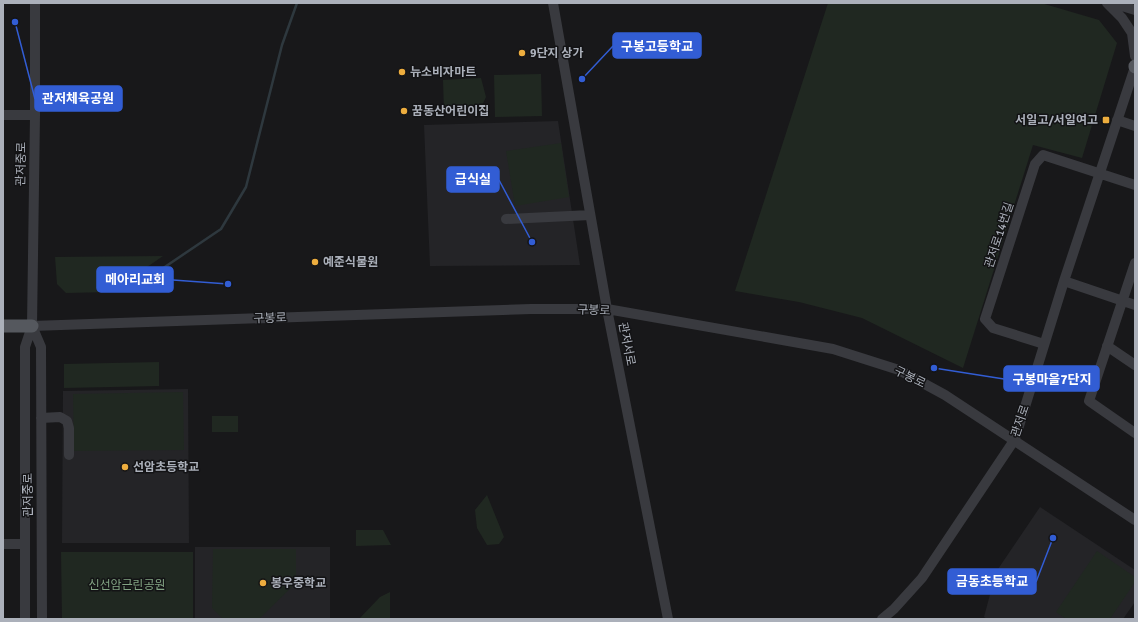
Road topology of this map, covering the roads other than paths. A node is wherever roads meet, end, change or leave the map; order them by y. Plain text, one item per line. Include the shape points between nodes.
1 (35, 3) edge
2 (553, 3) edge
3 (1107, 3) edge
4 (1112, 3) edge
5 (1135, 10) edge
6 (1135, 56) edge
7 (1135, 66) edge
8 (3, 115) edge
9 (35, 115) junction
10 (1117, 120) junction
11 (1135, 126) edge
12 (1099, 173) junction
13 (1135, 185) edge
14 (590, 215) junction
15 (506, 220) dead end
16 (1135, 263) edge
17 (1064, 281) junction
18 (1122, 301) junction
19 (1135, 305) edge
20 (607, 309) junction
21 (3, 326) edge
22 (32, 326) junction
23 (1044, 344) junction
24 (1107, 346) junction
25 (1135, 365) edge
26 (41, 418) junction
27 (1135, 433) edge
28 (1015, 439) junction
29 (69, 455) dead end
30 (1135, 520) edge
31 (3, 544) edge
32 (26, 544) junction
33 (886, 618) edge
34 (25, 619) edge
35 (42, 619) edge
36 (668, 619) edge

1 - 9 street, 관저중로
2 - 14 street, 관저서로
3 - 6 street via 1132,33
4 - 5 street
7 - 10 street, 관저로
8 - 9 street
9 - 22 street, 관저중로
10 - 11 street
10 - 12 street, 관저로
12 - 13 street
12 - 17 street, 관저로
12 - 23 street, 관저로14번길 via 1043,155 1035,164 986,319 993,328
14 - 15 street
14 - 20 street, 관저서로
16 - 18 street
17 - 18 street
17 - 23 street, 관저로
18 - 19 street
18 - 24 street
20 - 22 street, 구봉로 via 530,309
20 - 28 street, 구봉로 via 833,349 899,370 945,395
20 - 36 street, 관저서로
21 - 22 main road, 구봉로
22 - 26 street, 관저중로 via 41,347
22 - 32 street, 관저중로 via 25,347
23 - 28 street, 관저로
24 - 25 street
24 - 27 street via 1089,401
26 - 29 street via 60,417 67,420
26 - 35 street, 관저중로
28 - 30 street, 구봉로
28 - 33 street, 관저로 via 922,578
31 - 32 street
32 - 34 street, 관저중로

